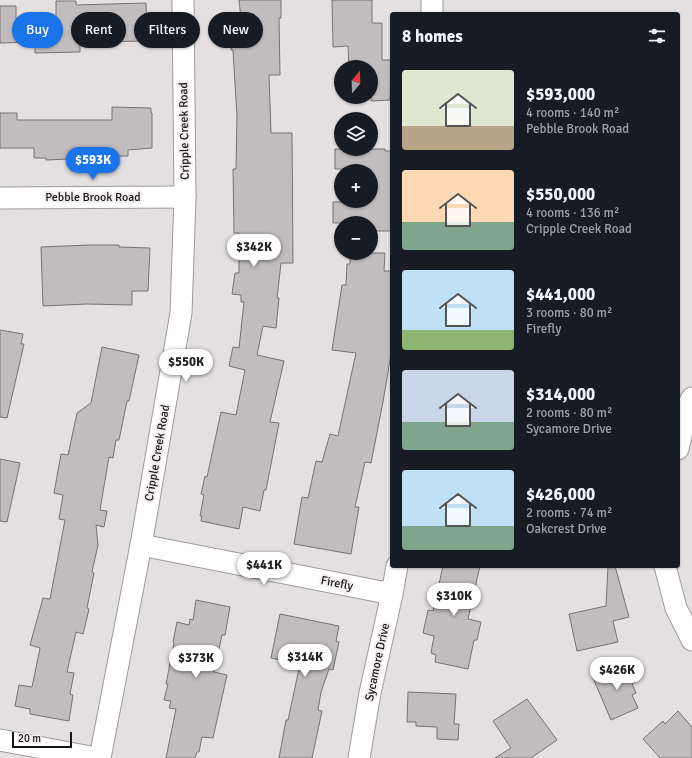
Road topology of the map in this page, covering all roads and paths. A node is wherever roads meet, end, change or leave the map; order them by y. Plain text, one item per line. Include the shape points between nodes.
1 (183, 0) edge
2 (432, 0) edge
3 (432, 12) edge
4 (185, 197) junction
5 (0, 198) edge
6 (692, 398) edge
7 (680, 441) edge
8 (141, 545) junction
9 (397, 568) edge
10 (666, 568) edge
11 (392, 594) junction
12 (692, 640) edge
13 (0, 740) edge
14 (96, 758) edge
15 (100, 758) edge
16 (359, 758) edge

1 - 4 street, Cripple Creek Road
2 - 3 street
4 - 5 street, Pebble Brook Road
4 - 8 street, Cripple Creek Road via 181,313
6 - 7 street
8 - 11 street, Firefly
8 - 15 street, Cripple Creek Road
9 - 11 street, Sycamore Drive
10 - 12 street via 676,608
11 - 16 street, Sycamore Drive
13 - 14 street

